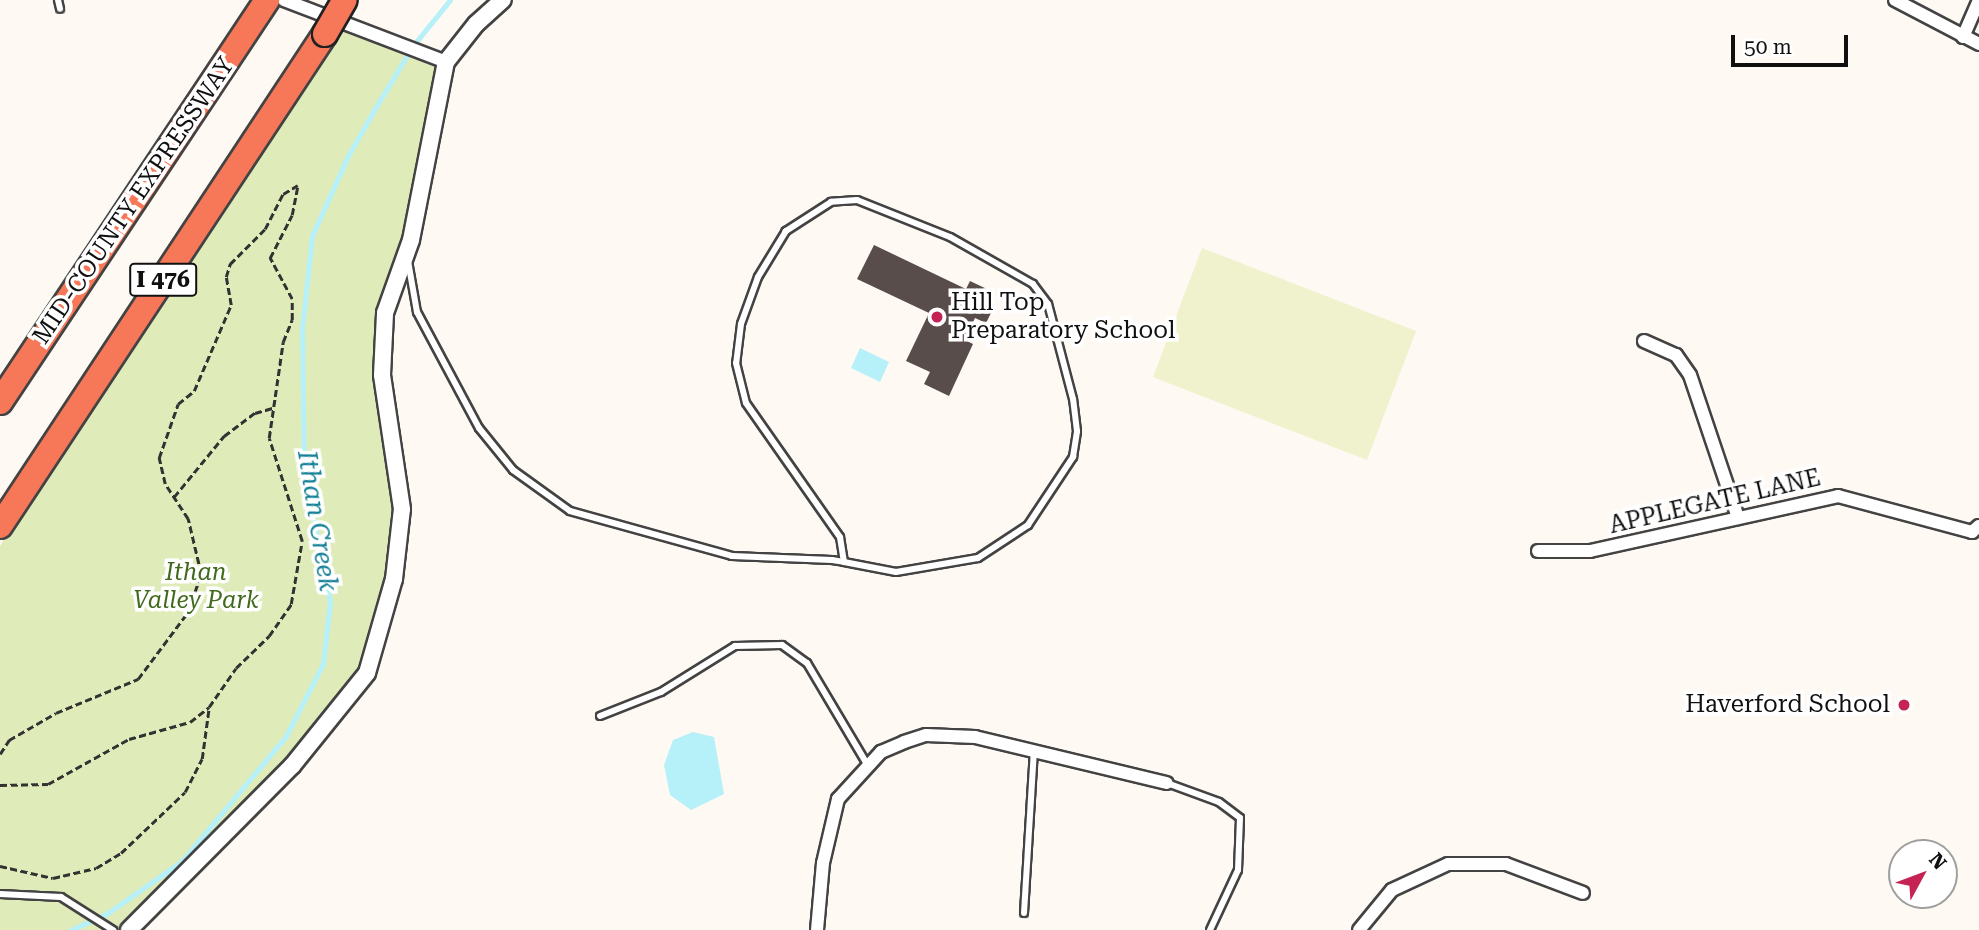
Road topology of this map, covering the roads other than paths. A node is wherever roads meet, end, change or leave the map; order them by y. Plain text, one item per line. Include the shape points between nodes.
1 (58, 0) edge
2 (284, 0) edge
3 (345, 0) edge
4 (503, 0) edge
5 (1895, 0) edge
6 (1979, 0) edge
7 (264, 5) edge
8 (60, 9) dead end
9 (1964, 37) junction
10 (1979, 44) edge
11 (446, 62) junction
12 (406, 253) junction
13 (1644, 341) dead end
14 (0, 402) edge
15 (1738, 518) junction
16 (0, 526) edge
17 (1979, 526) edge
18 (1538, 551) dead end
19 (844, 562) junction
20 (600, 716) dead end
21 (1034, 749) junction
22 (867, 764) junction
23 (1167, 783) joint
24 (1583, 893) dead end
25 (0, 894) edge
26 (1024, 914) dead end
27 (137, 927) edge
28 (111, 928) edge
29 (817, 930) edge
30 (1210, 930) edge
31 (1359, 930) edge

1 - 8 lane
2 - 11 street
3 - 16 highway, I 476, bridge
4 - 11 street via 476,24
5 - 9 street
6 - 9 street
7 - 14 highway, MID-COUNTY EXPRESSWAY / I 476
9 - 10 street
11 - 12 street
12 - 19 lane via 417,312 479,428 513,470 570,511 732,556
12 - 27 street via 385,313 382,375 402,509 394,579 367,673 292,766
13 - 15 street via 1676,355 1690,375
15 - 17 street, APPLEGATE LANE via 1838,496 1972,532
15 - 18 street, APPLEGATE LANE via 1590,551
19 - 19 lane via 896,572 978,558 1028,525 1062,480 1073,457 1077,431 1048,304 1034,284 950,237 857,200 831,202 786,231 758,277 741,324 736,363 746,403 840,537
20 - 22 lane via 660,692 735,646 782,645 807,663
21 - 22 street via 975,737 926,735 881,752
21 - 23 street
21 - 26 lane
22 - 29 street via 838,799 823,863
23 - 30 lane via 1219,802 1240,818 1238,870
24 - 31 street via 1506,864 1448,864 1392,890
25 - 28 lane via 61,897

